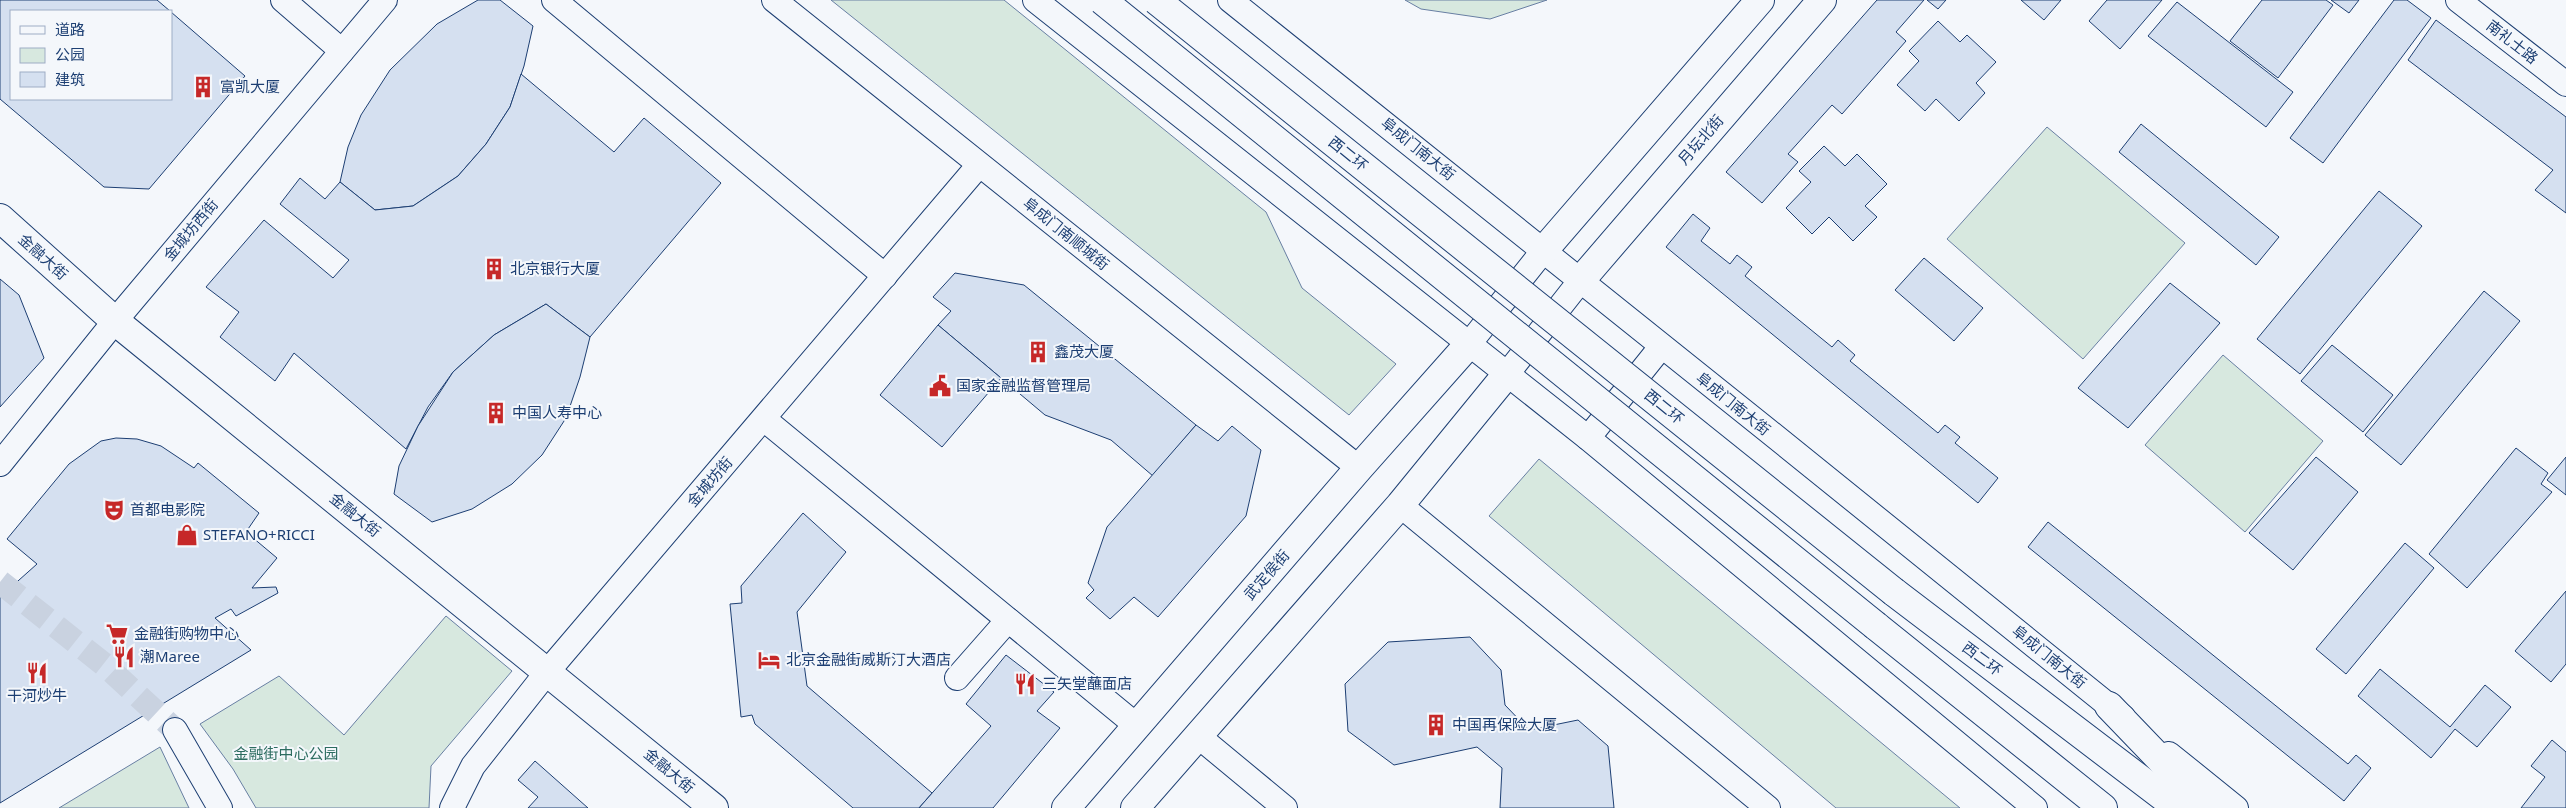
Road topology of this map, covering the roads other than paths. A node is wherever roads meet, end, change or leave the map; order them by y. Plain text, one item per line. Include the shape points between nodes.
1 (283, 0) edge
2 (385, 0) edge
3 (554, 0) edge
4 (774, 0) edge
5 (1035, 0) edge
6 (1102, 0) edge
7 (1156, 0) edge
8 (1230, 0) edge
9 (1760, 0) edge
10 (1822, 0) edge
11 (2458, 0) edge
12 (342, 50) junction
13 (2566, 84) edge
14 (979, 165) junction
15 (0, 218) edge
16 (0, 238) edge
17 (1544, 250) junction
18 (885, 276) junction
19 (1581, 280) junction
20 (111, 327) junction
21 (1470, 344) junction
22 (1661, 347) junction
23 (1507, 374) junction
24 (764, 419) junction
25 (1588, 438) junction
26 (0, 464) edge
27 (1359, 468) junction
28 (1400, 505) junction
29 (1008, 620) junction
30 (548, 671) junction
31 (957, 678) dead end
32 (2109, 706) junction
33 (1136, 726) junction
34 (174, 730) tunnel mouth
35 (1198, 736) junction
36 (220, 808) edge
37 (452, 808) edge
38 (714, 808) edge
39 (1066, 808) edge
40 (1135, 808) edge
41 (1285, 808) edge
42 (1768, 808) edge
43 (2035, 808) edge
44 (2103, 808) edge
45 (2178, 808) edge
46 (2207, 808) edge
47 (2236, 808) edge

1 - 12 street
2 - 12 street, 金城坊西街
3 - 18 street
4 - 14 street, 阜成门南顺城街
5 - 21 street
6 - 44 main road, bridge
7 - 45 main road, 西二环, bridge via 1894,592
8 - 17 street, 阜成门南大街
9 - 17 main road
10 - 19 main road, 月坛北街
11 - 13 street, 南礼士路
12 - 20 street, 金城坊西街
14 - 18 street, 金城坊街
14 - 27 street, 阜成门南顺城街
15 - 20 main road, 金融大街
16 - 20 main road
17 - 19 street, 阜成门南大街
17 - 21 street
18 - 24 street, 金城坊街
19 - 22 street, 阜成门南大街
19 - 23 street
20 - 26 street, 金城坊西街
20 - 30 main road, 金融大街
21 - 23 street
21 - 27 main road, 武定侯街
22 - 25 street
22 - 32 street, 阜成门南大街
23 - 25 street
23 - 28 main road
24 - 29 street
24 - 30 street, 金城坊街
25 - 43 street
27 - 33 main road, 武定侯街
28 - 35 main road
28 - 42 street
29 - 31 street
29 - 33 street
30 - 37 street, 金城坊街 via 472,766
30 - 38 main road, 金融大街
32 - 46 main road
32 - 47 street, 阜成门南大街
33 - 39 main road, 武定侯街
34 - 36 street
35 - 40 main road
35 - 41 street

